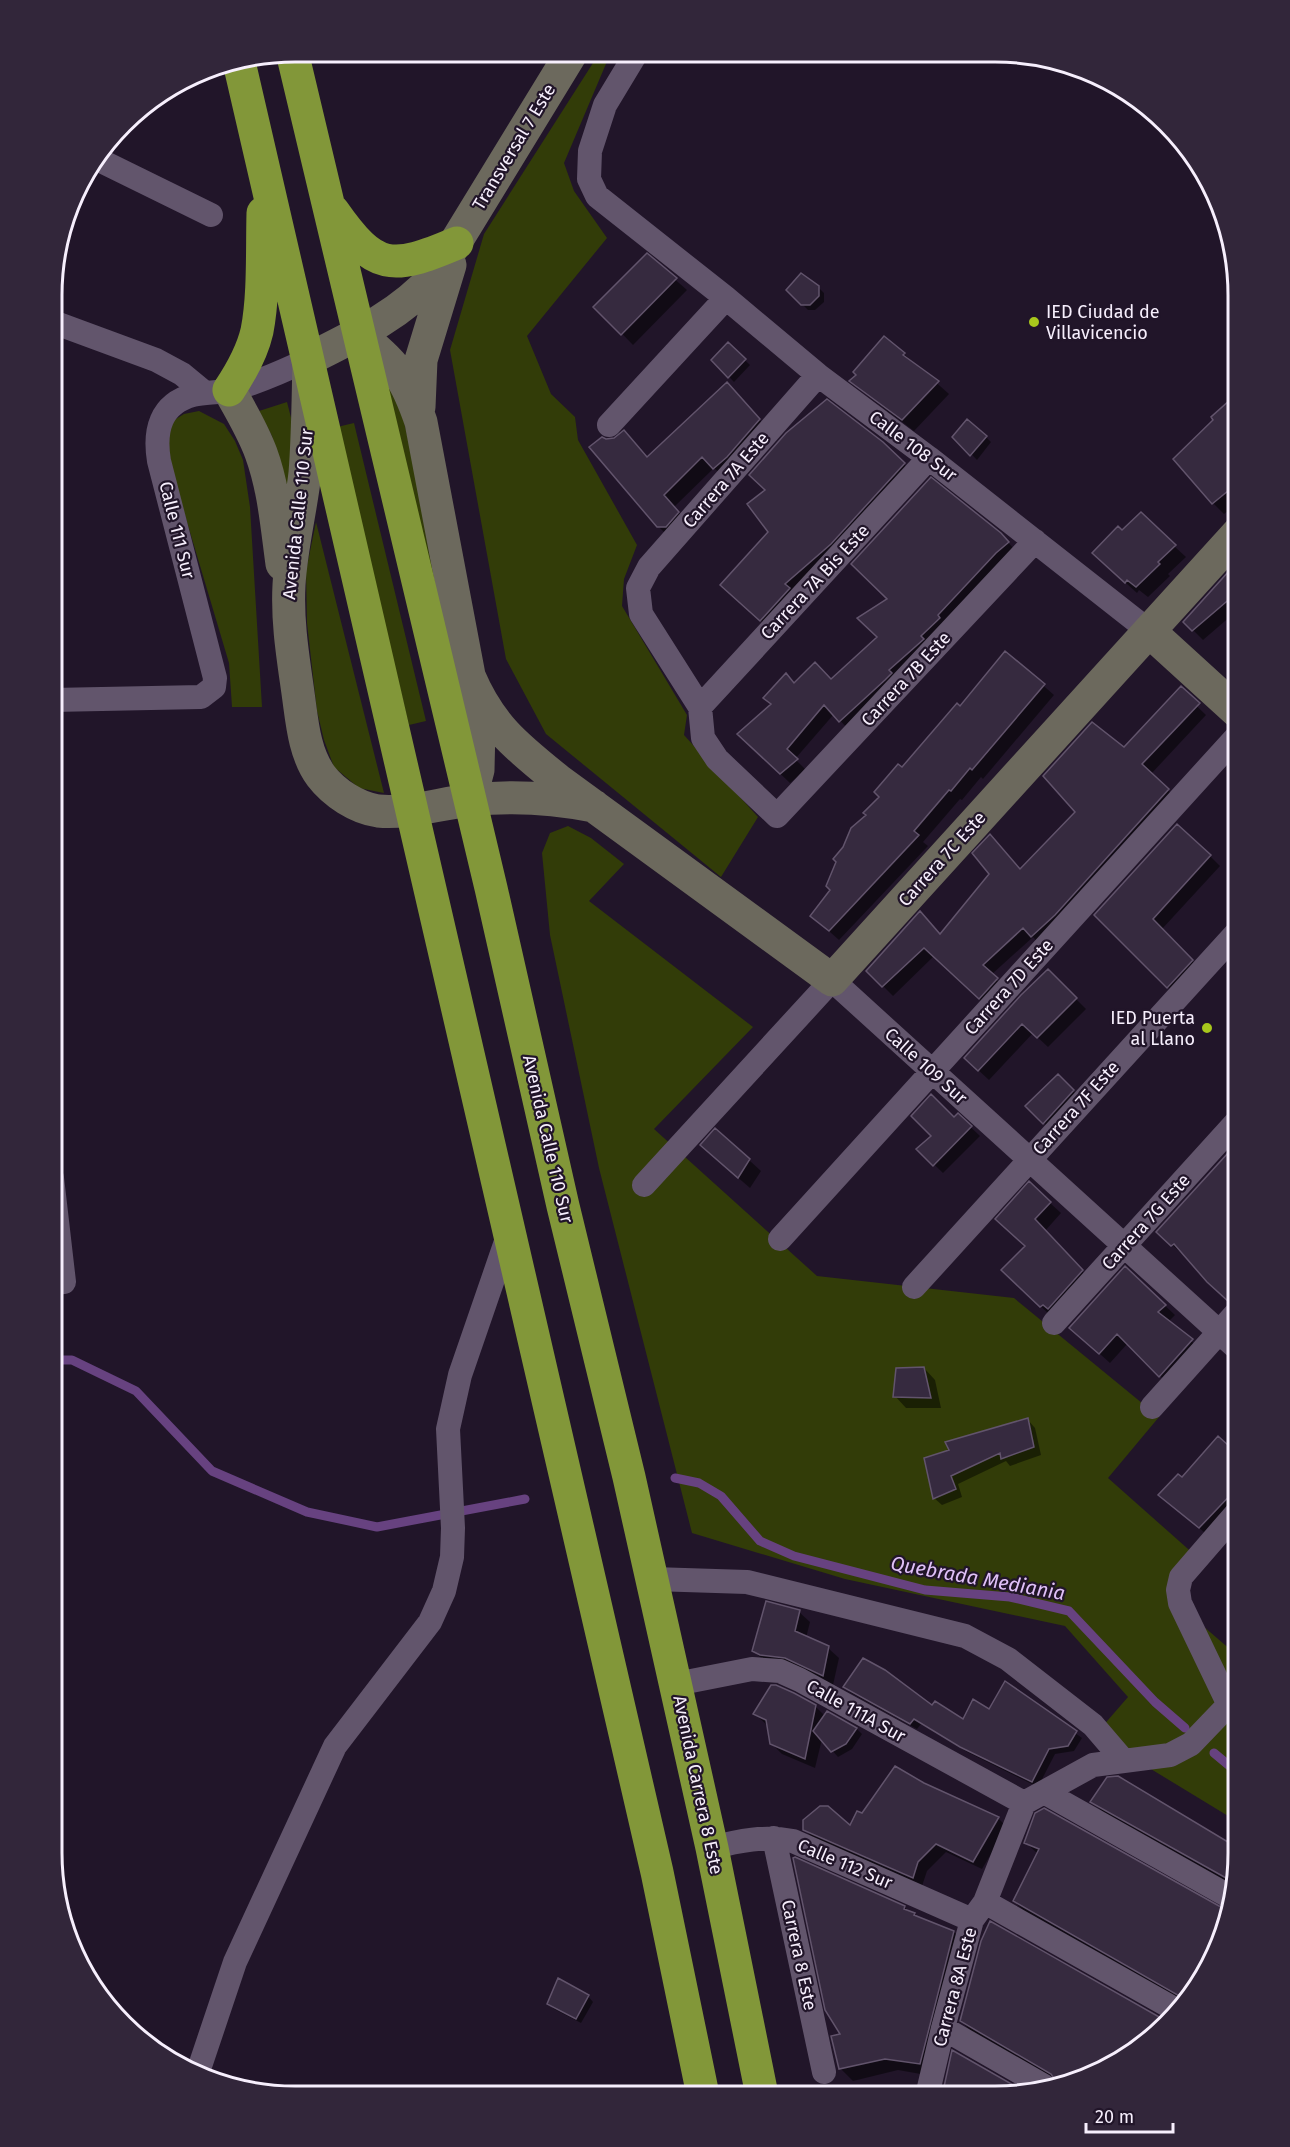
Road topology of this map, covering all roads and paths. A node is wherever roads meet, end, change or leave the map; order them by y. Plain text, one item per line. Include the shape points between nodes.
1 (294, 62) edge
2 (566, 62) edge
3 (632, 62) edge
4 (241, 68) edge
5 (103, 162) edge
6 (265, 170) junction
7 (326, 200) junction
8 (211, 215) dead end
9 (457, 243) junction
10 (726, 298) junction
11 (62, 325) edge
12 (358, 334) junction
13 (309, 359) junction
14 (818, 375) junction
15 (217, 392) junction
16 (421, 422) junction
17 (609, 425) dead end
18 (929, 458) junction
19 (1035, 542) junction
20 (1228, 544) edge
21 (289, 608) junction
22 (1149, 631) junction
23 (469, 675) junction
24 (62, 700) edge
25 (1228, 702) edge
26 (700, 707) junction
27 (1228, 746) edge
28 (470, 800) junction
29 (594, 806) junction
30 (414, 809) junction
31 (1228, 942) edge
32 (832, 981) junction
33 (932, 1072) junction
34 (1228, 1131) edge
35 (1030, 1160) junction
36 (644, 1185) dead end
37 (510, 1230) junction
38 (780, 1239) dead end
39 (1124, 1246) junction
40 (914, 1287) dead end
41 (1228, 1322) edge
42 (1054, 1323) dead end
43 (1219, 1332) junction
44 (1228, 1340) edge
45 (1152, 1407) dead end
46 (629, 1477) joint
47 (1228, 1523) edge
48 (653, 1579) junction
49 (676, 1684) junction
50 (1228, 1689) edge
51 (1228, 1706) edge
52 (1123, 1760) junction
53 (1034, 1797) junction
54 (774, 1838) junction
55 (712, 1848) junction
56 (1225, 1894) edge
57 (978, 1911) junction
58 (1170, 2007) edge
59 (943, 2028) junction
60 (200, 2065) edge
61 (824, 2072) dead end
62 (1037, 2082) edge
63 (701, 2085) edge
64 (760, 2085) edge
65 (930, 2085) edge

1 - 7 highway, Avenida Calle 110 Sur
2 - 9 street, Transversal 7 Este
3 - 10 street, Calle 108 Sur via 605,105 590,151 589,179 597,196
4 - 6 highway, Avenida Calle 110 Sur
5 - 8 street
6 - 13 highway, Avenida Calle 110 Sur
6 - 15 highway via 257,332 246,362
7 - 9 highway via 359,245 382,260 418,257
7 - 12 highway, Avenida Calle 110 Sur
9 - 12 street, Transversal 7 Este via 435,276 405,305
9 - 16 street, Transversal 7 Este via 421,360
10 - 14 street, Calle 108 Sur
10 - 17 street
11 - 15 street via 156,360
12 - 13 street, Transversal 7 Este
12 - 16 street, Avenida Calle 110 Sur via 398,371
12 - 28 highway, Avenida Calle 110 Sur
13 - 15 street, Transversal 7 Este
13 - 21 street, Avenida Calle 110 Sur via 305,469
13 - 30 highway, Avenida Calle 110 Sur
14 - 18 street, Calle 108 Sur
14 - 26 street, Carrera 7A Este via 650,567 638,588 641,614
15 - 21 street via 243,414 262,456 275,511
15 - 24 street, Calle 111 Sur via 185,398 172,407 160,420 156,436 215,678 214,687 201,697
16 - 23 street, Avenida Calle 110 Sur
18 - 19 street, Calle 108 Sur
18 - 26 street, Carrera 7A Bis Este
19 - 22 street, Calle 108 Sur
19 - 26 street, Carrera 7B Este via 777,816 717,759 703,738
20 - 22 street, Carrera 7C Este
21 - 30 street, Avenida Calle 110 Sur via 305,738 320,775 338,794 362,807 377,811
22 - 25 street, Calle 108 Sur
22 - 32 street, Carrera 7C Este
23 - 28 street, Avenida Calle 110 Sur via 480,751
23 - 29 street, Calle 109 Sur via 489,716 513,743
27 - 33 street, Carrera 7D Este
28 - 29 street, Calle 109 Sur via 518,796
28 - 30 street, Calle 109 Sur
28 - 46 highway, Avenida Calle 110 Sur
29 - 32 street, Calle 109 Sur
30 - 37 highway, Avenida Calle 110 Sur
31 - 35 street, Carrera 7F Este
32 - 33 street, Calle 109 Sur
32 - 36 street, Carrera 7C Este
33 - 35 street, Calle 109 Sur
33 - 38 street, Carrera 7D Este
34 - 39 street, Carrera 7G Este
35 - 39 street, Calle 109 Sur
35 - 40 street, Carrera 7F Este
37 - 60 street via 460,1375 448,1429 453,1528 452,1557 444,1591 430,1623 335,1746 235,1962
37 - 63 highway, Avenida Calle 110 Sur via 657,1872
39 - 42 street, Carrera 7G Este
39 - 43 street, Calle 109 Sur
41 - 43 street
43 - 44 street, Calle 109 Sur
43 - 45 street
46 - 48 highway, Avenida Carrera 8 Este
47 - 50 street via 1181,1577 1178,1590 1180,1603
48 - 49 highway, Avenida Carrera 8 Este
48 - 52 street via 747,1582 965,1636 1008,1659 1093,1725
49 - 53 street, Calle 111A Sur via 752,1669 780,1671
49 - 55 highway, Avenida Carrera 8 Este
51 - 52 street via 1191,1744 1170,1755
52 - 53 street via 1093,1765
53 - 56 street, Calle 111A Sur
53 - 57 street, Carrera 8A Este
54 - 55 street, Calle 112 Sur
54 - 57 street, Calle 112 Sur via 793,1841
54 - 61 street, Carrera 8 Este
55 - 64 highway, Avenida Carrera 8 Este
57 - 58 street, Calle 112 Sur
57 - 59 street, Carrera 8A Este
59 - 62 street
59 - 65 street, Carrera 8A Este

